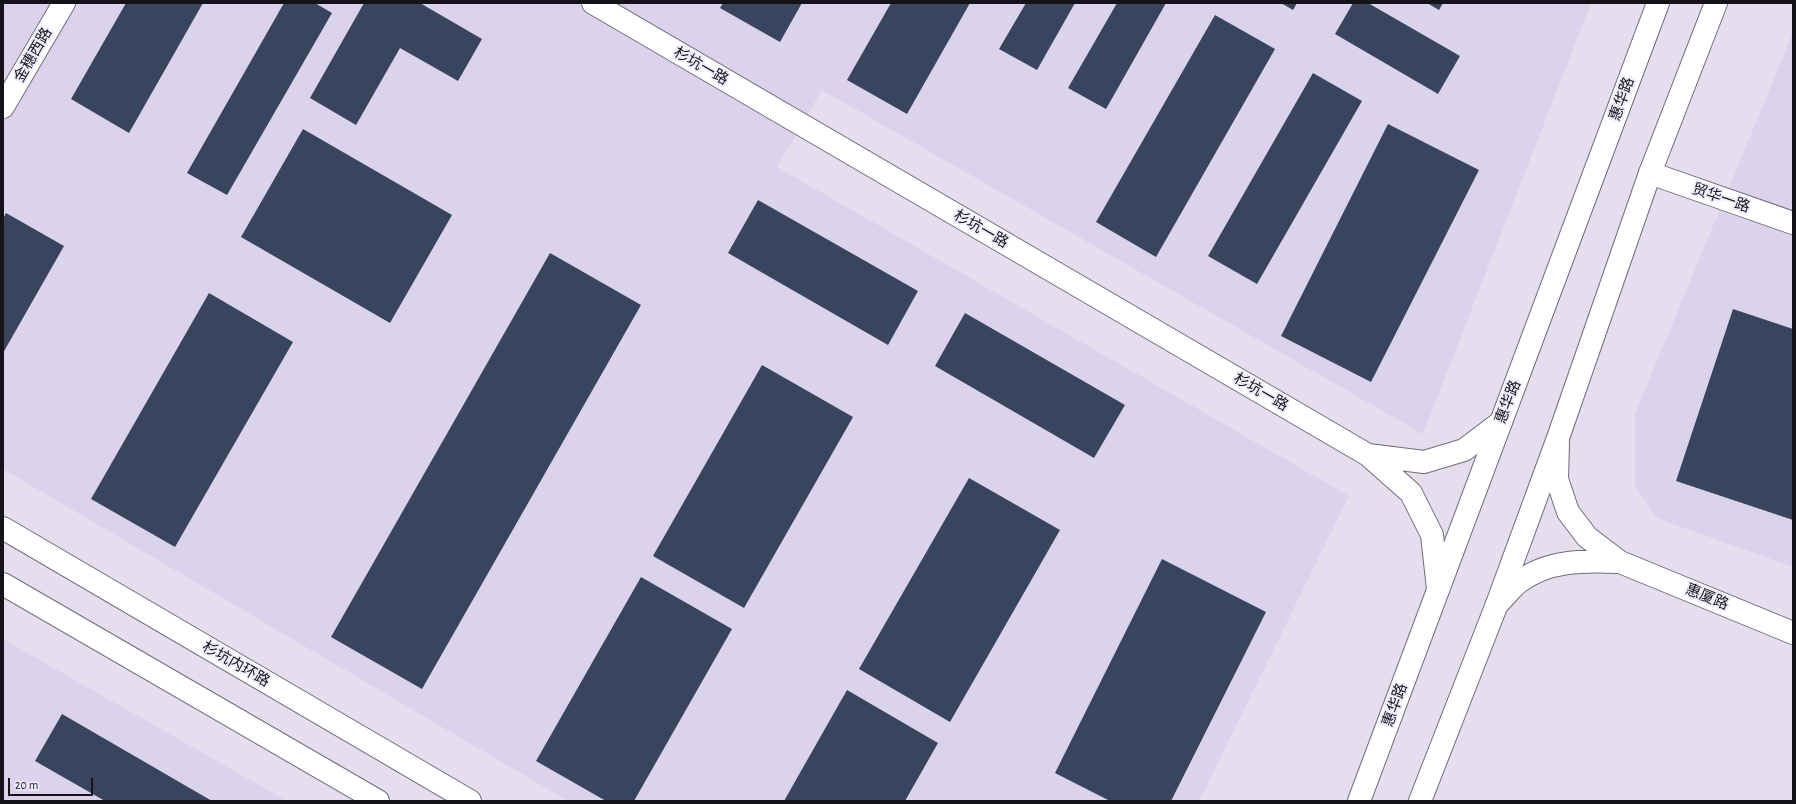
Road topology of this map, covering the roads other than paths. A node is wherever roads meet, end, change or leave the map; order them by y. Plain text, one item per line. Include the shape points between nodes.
1 (64, 3) edge
2 (593, 3) edge
3 (1658, 3) edge
4 (1716, 3) edge
5 (3, 107) edge
6 (1650, 173) junction
7 (1793, 223) edge
8 (1501, 422) junction
9 (1558, 438) junction
10 (1368, 455) junction
11 (3, 528) edge
12 (1620, 562) junction
13 (3, 584) edge
14 (1438, 589) junction
15 (1498, 604) junction
16 (1793, 632) edge
17 (378, 801) edge
18 (470, 801) edge
19 (1359, 801) edge
20 (1420, 801) edge

1 - 5 street, 金穗西路
2 - 10 street, 杉坑一路
3 - 8 street, 惠华路
4 - 6 street
6 - 7 street, 贸华一路
6 - 9 street
8 - 10 street via 1464,450 1424,462
8 - 14 street, 惠华路
9 - 12 street via 1557,479 1568,512 1588,537
9 - 15 street
10 - 14 street via 1411,493 1432,535
11 - 18 street, 杉坑内环路
12 - 15 street via 1578,561 1546,567 1520,582
12 - 16 street, 惠厦路
13 - 17 street
14 - 19 street, 惠华路
15 - 20 street

